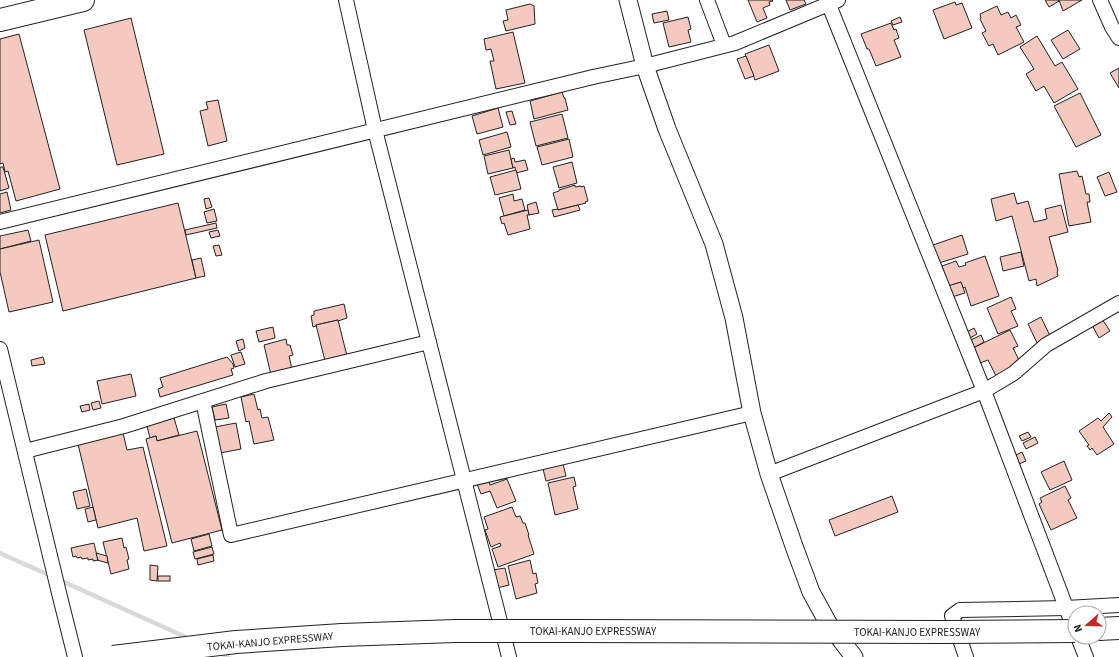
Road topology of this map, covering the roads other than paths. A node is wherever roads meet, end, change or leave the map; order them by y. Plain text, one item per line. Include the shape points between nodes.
1 (83, 0) edge
2 (346, 0) edge
3 (628, 0) edge
4 (707, 0) edge
5 (1100, 0) edge
6 (831, 1) edge
7 (0, 20) edge
8 (1119, 38) edge
9 (724, 45) junction
10 (645, 66) junction
11 (375, 130) junction
12 (0, 222) edge
13 (1119, 303) edge
14 (429, 342) junction
15 (0, 349) edge
16 (3, 370) edge
17 (984, 391) junction
18 (203, 401) junction
19 (752, 414) junction
20 (25, 450) junction
21 (769, 474) junction
22 (464, 480) junction
23 (1119, 605) edge
24 (1066, 608) junction
25 (1119, 628) edge
26 (1107, 629) edge
27 (1067, 631) edge
28 (1081, 645) edge
29 (75, 657) edge
30 (113, 657) edge
31 (509, 657) edge
32 (854, 657) edge
33 (966, 657) edge
34 (1086, 657) edge

1 - 7 main road
2 - 11 street
3 - 10 street
4 - 9 street
5 - 8 street
6 - 9 street via 735,43
6 - 17 street
9 - 10 street
10 - 11 street
10 - 19 street via 666,129 714,244 734,318
11 - 12 street
11 - 14 street
13 - 17 street via 1046,345 1014,373
14 - 18 street via 266,381
14 - 22 street
15 - 16 street
16 - 20 street
17 - 21 street
17 - 24 street
18 - 20 street via 124,426
18 - 22 street via 232,535
19 - 21 street
19 - 22 street
20 - 29 street
21 - 32 street via 811,592 828,623
22 - 31 street
23 - 24 street
24 - 33 street via 960,610 952,616
25 - 26 main road
27 - 30 main road, TOKAI-KANJO EXPRESSWAY, bridge via 448,632 236,642
28 - 34 street

